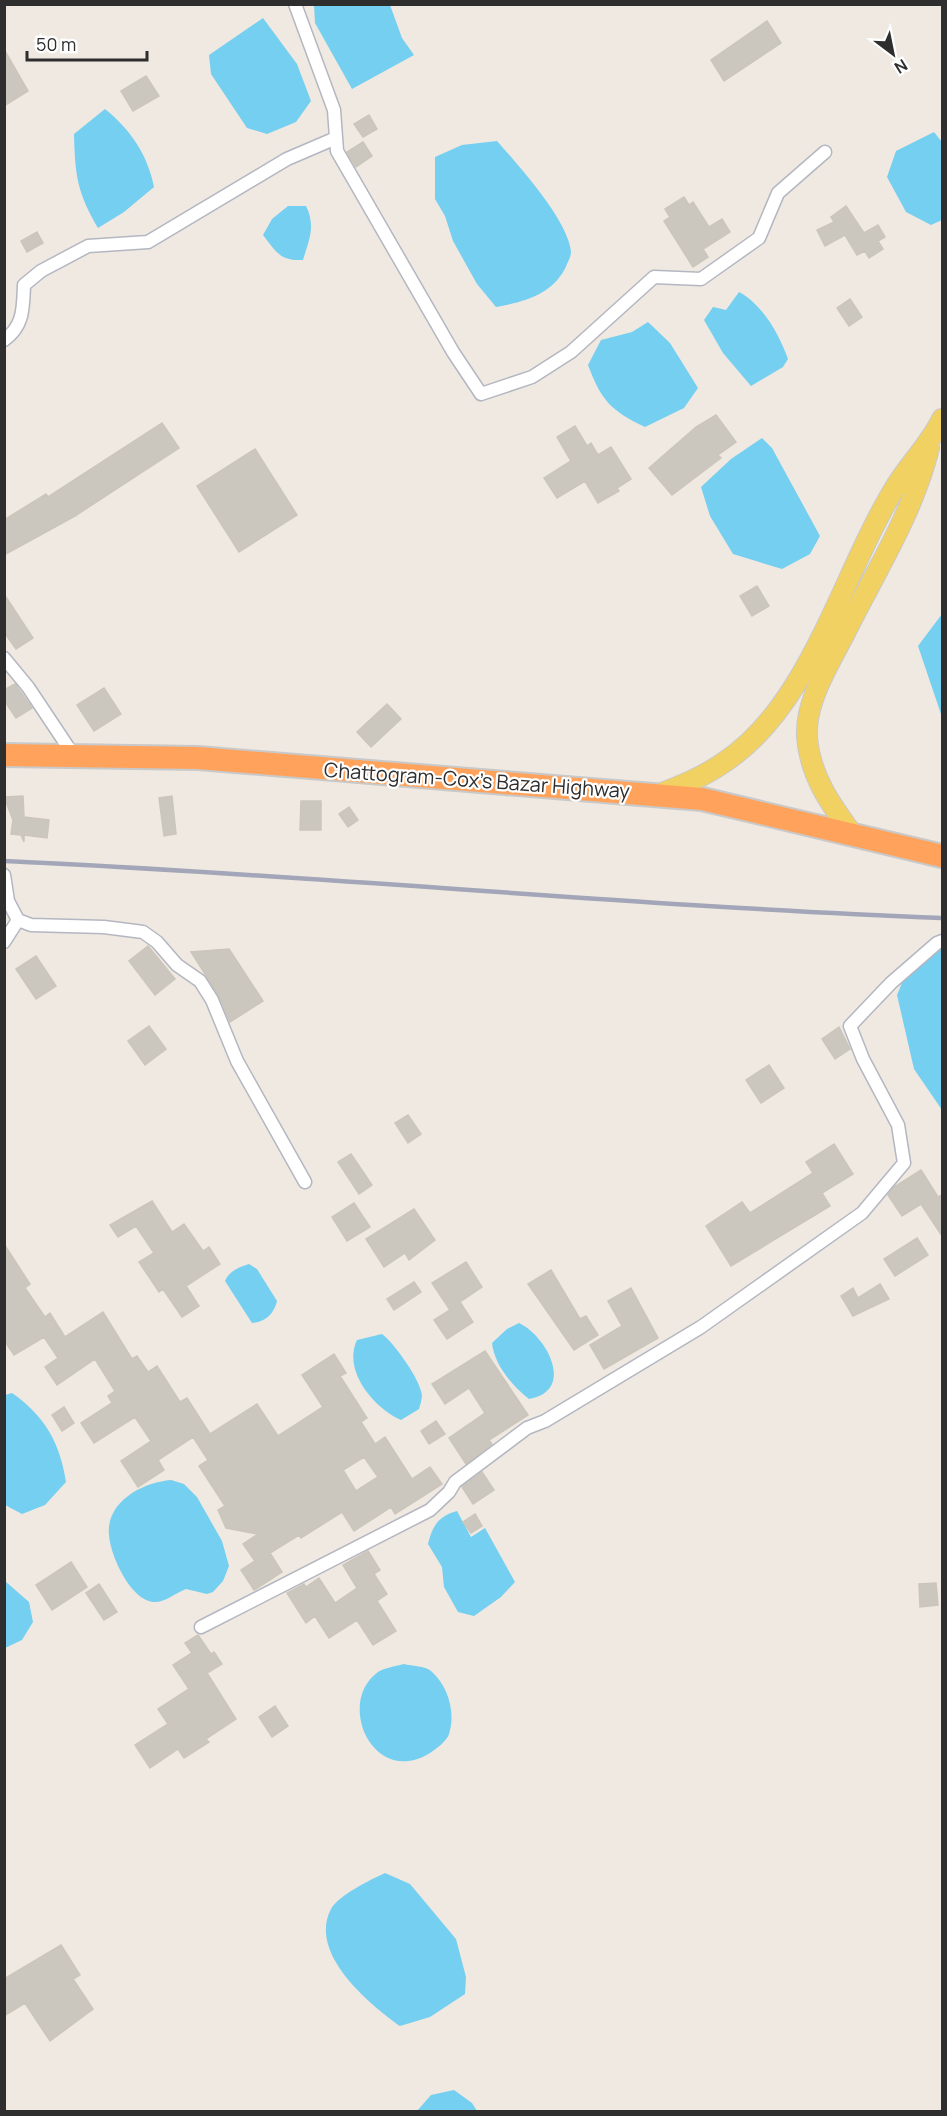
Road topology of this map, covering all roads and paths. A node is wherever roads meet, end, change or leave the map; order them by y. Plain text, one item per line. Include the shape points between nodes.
1 (295, 4) edge
2 (336, 138) junction
3 (825, 152) dead end
4 (4, 340) edge
5 (942, 419) edge
6 (930, 442) junction
7 (4, 658) edge
8 (4, 755) edge
9 (74, 756) junction
10 (657, 795) junction
11 (854, 835) junction
12 (942, 856) edge
13 (4, 875) edge
14 (18, 920) junction
15 (942, 941) edge
16 (4, 942) edge
17 (305, 1182) dead end
18 (201, 1627) dead end

1 - 2 street via 334,110
2 - 3 street via 337,151 481,394 532,377 571,352 654,277 701,279 759,238 778,193
2 - 4 street via 287,159 148,242 88,246 41,271 24,285 16,331
5 - 6 main road
6 - 10 main road via 896,486 800,677 770,720 724,763
6 - 11 main road via 921,483 808,713 807,738 824,797
7 - 9 street
8 - 9 highway, Chattogram-Cox's Bazar Highway
9 - 10 highway, Chattogram-Cox's Bazar Highway via 198,758
10 - 11 highway, Chattogram-Cox's Bazar Highway via 702,799
11 - 12 highway, Chattogram-Cox's Bazar Highway
13 - 14 street via 8,901
14 - 16 street
14 - 17 street via 31,925 143,932 200,981 237,1061
15 - 18 street via 891,983 850,1026 898,1125 904,1163 862,1213 701,1327 527,1428 455,1482 430,1510

